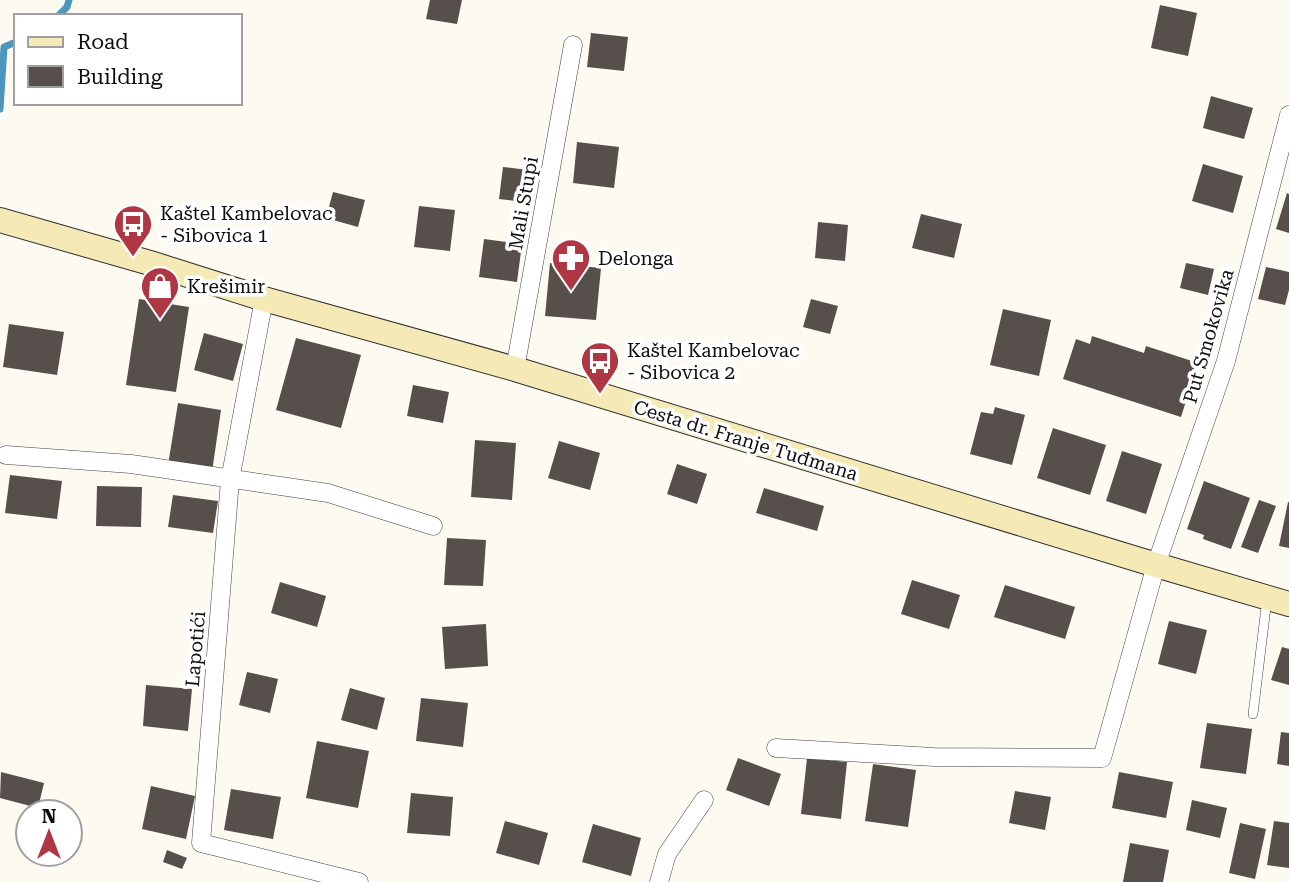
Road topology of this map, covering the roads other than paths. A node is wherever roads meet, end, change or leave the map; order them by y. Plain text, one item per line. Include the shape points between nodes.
1 (573, 46) dead end
2 (1289, 115) edge
3 (0, 220) edge
4 (264, 299) junction
5 (515, 369) junction
6 (6, 455) dead end
7 (230, 480) junction
8 (433, 526) dead end
9 (1156, 565) junction
10 (1278, 601) edge
11 (1253, 714) dead end
12 (776, 748) dead end
13 (704, 800) dead end
14 (359, 882) edge
15 (659, 882) edge

1 - 5 street, Mali Stupi
2 - 9 street, Put Smokovika via 1226,361
3 - 4 main road, Cesta dr. Franje Tuđmana
4 - 5 main road, Cesta dr. Franje Tuđmana
4 - 7 street, Lapotići
5 - 9 main road, Cesta dr. Franje Tuđmana
6 - 7 street via 131,464
7 - 8 street via 328,493
7 - 14 street, Lapotići via 201,843
9 - 10 main road, Cesta dr. Franje Tuđmana
9 - 12 street, Put Smokovika via 1102,758 934,757
10 - 11 lane
13 - 15 street via 667,854

